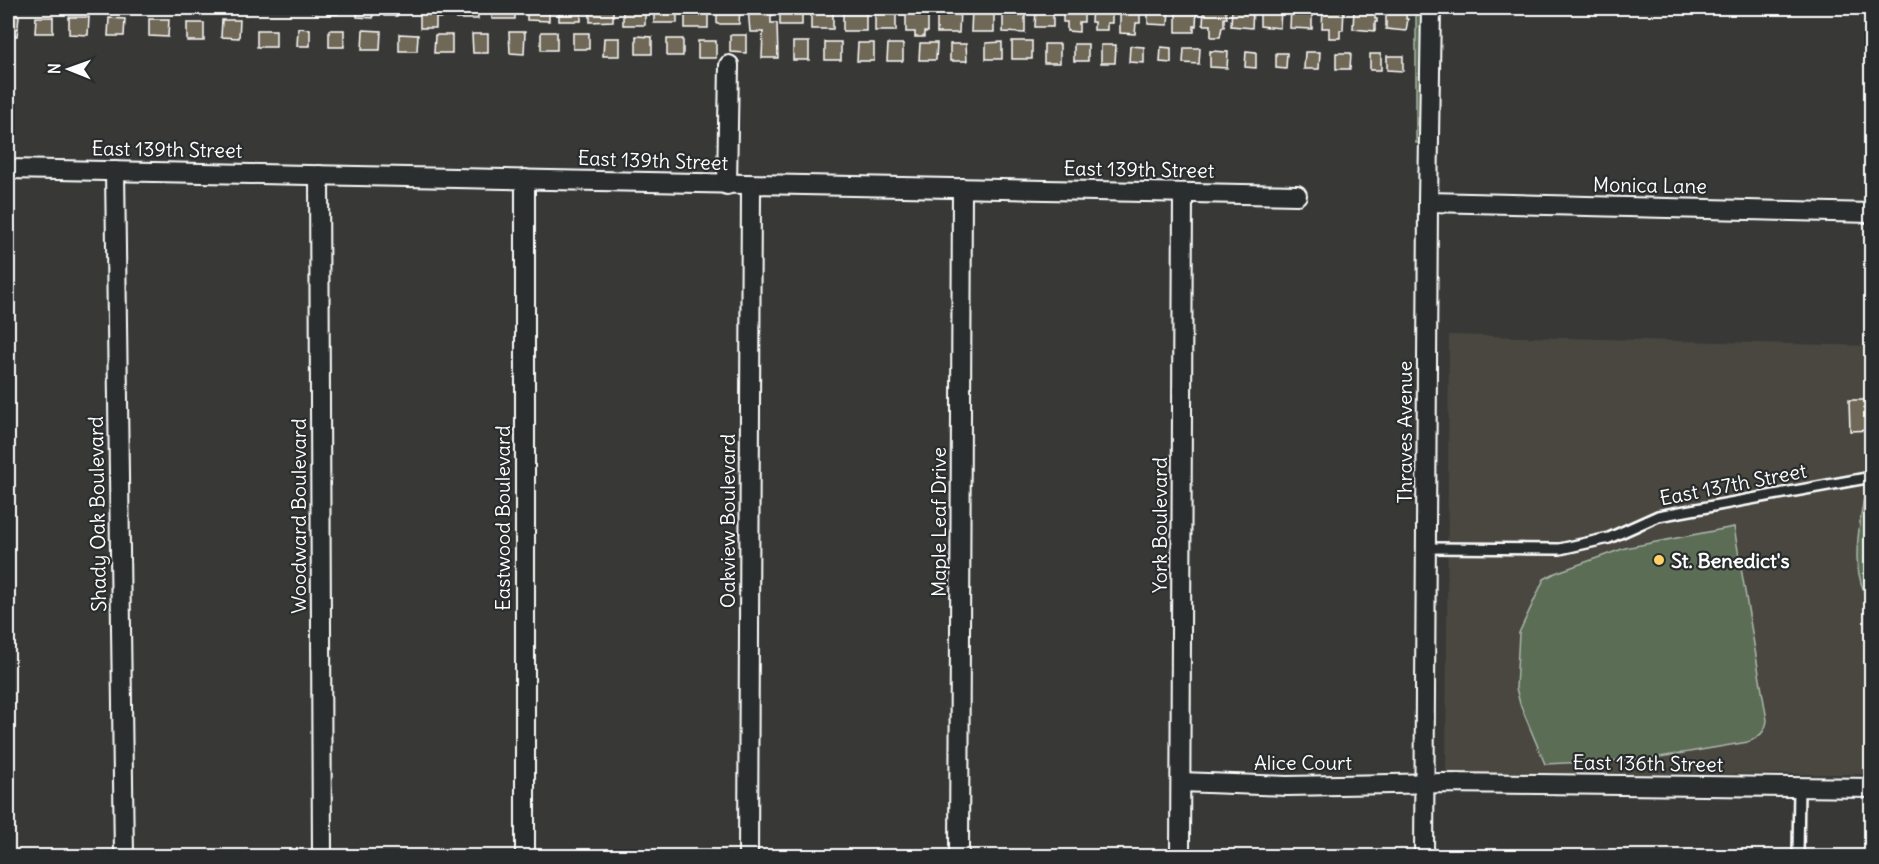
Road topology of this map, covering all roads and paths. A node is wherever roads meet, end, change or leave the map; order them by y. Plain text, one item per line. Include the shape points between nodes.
1 (1431, 8) edge
2 (729, 65) dead end
3 (8, 169) edge
4 (115, 171) junction
5 (319, 175) junction
6 (525, 179) junction
7 (727, 185) junction
8 (751, 186) junction
9 (962, 188) junction
10 (1183, 193) junction
11 (1297, 195) dead end
12 (1428, 202) junction
13 (1872, 213) edge
14 (1872, 477) edge
15 (1426, 548) junction
16 (1181, 782) junction
17 (1424, 784) junction
18 (1799, 787) junction
19 (1872, 788) edge
20 (124, 856) edge
21 (322, 856) edge
22 (525, 856) edge
23 (747, 856) edge
24 (959, 856) edge
25 (1180, 856) edge
26 (1424, 856) edge
27 (1798, 856) edge

1 - 12 street, Thraves Avenue
2 - 7 street
3 - 4 street, East 139th Street
4 - 5 street, East 139th Street
4 - 20 street, Shady Oak Boulevard
5 - 6 street, East 139th Street
5 - 21 street, Woodward Boulevard
6 - 7 street, East 139th Street
6 - 22 street, Eastwood Boulevard
7 - 8 street, East 139th Street
8 - 9 street, East 139th Street
8 - 23 street, Oakview Boulevard
9 - 10 street, East 139th Street
9 - 24 street, Maple Leaf Drive
10 - 11 street, East 139th Street
10 - 16 street, York Boulevard
12 - 13 street, Monica Lane
12 - 15 street, Thraves Avenue
14 - 15 lane, East 137th Street via 1658,516 1609,538 1560,549
15 - 17 street, Thraves Avenue
16 - 17 street, Alice Court via 1287,786
16 - 25 street, York Boulevard
17 - 18 street, East 136th Street
17 - 26 street, Thraves Avenue
18 - 19 street, East 136th Street
18 - 27 lane

